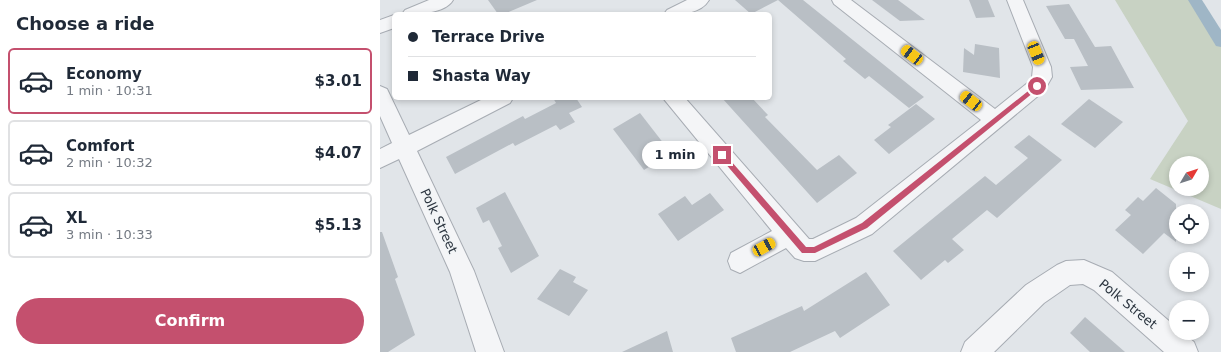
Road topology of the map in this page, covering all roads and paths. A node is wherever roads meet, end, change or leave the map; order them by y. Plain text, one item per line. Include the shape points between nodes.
1 (445, 0) edge
2 (701, 0) edge
3 (840, 0) edge
4 (1015, 0) edge
5 (416, 12) edge
6 (677, 12) edge
7 (392, 22) edge
8 (380, 27) edge
9 (380, 94) edge
10 (499, 100) edge
11 (675, 100) edge
12 (995, 120) junction
13 (405, 147) junction
14 (380, 159) edge
15 (789, 234) junction
16 (740, 261) dead end
17 (490, 352) edge
18 (975, 352) edge
19 (1184, 352) edge

1 - 5 street
2 - 6 street
3 - 12 street
4 - 12 street via 1042,67 1042,77 1037,86
7 - 8 street
9 - 13 street, Polk Street
10 - 13 street
11 - 15 street
12 - 15 street via 864,226 815,250 804,250
13 - 14 street
13 - 17 street, Polk Street via 462,271
15 - 16 street
18 - 19 street, Polk Street via 1035,294 1066,273 1084,272 1103,281

